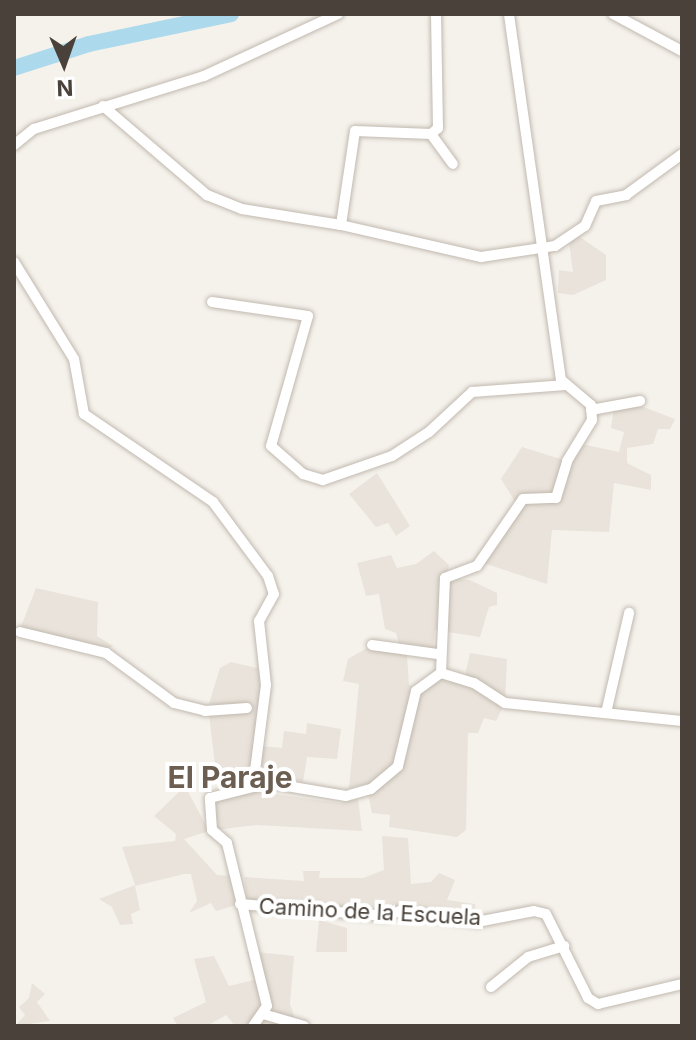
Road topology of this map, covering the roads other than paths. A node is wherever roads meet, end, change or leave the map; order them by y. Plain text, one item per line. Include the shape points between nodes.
1 (338, 14) edge
2 (436, 14) edge
3 (509, 14) edge
4 (613, 14) edge
5 (682, 51) edge
6 (103, 106) junction
7 (431, 134) junction
8 (14, 145) edge
9 (682, 154) edge
10 (453, 164) dead end
11 (341, 225) junction
12 (545, 248) junction
13 (14, 262) edge
14 (212, 302) dead end
15 (566, 385) junction
16 (640, 401) dead end
17 (591, 410) junction
18 (629, 613) dead end
19 (20, 632) dead end
20 (372, 645) dead end
21 (437, 654) junction
22 (441, 673) junction
23 (247, 708) dead end
24 (606, 713) junction
25 (682, 721) edge
26 (253, 786) junction
27 (240, 904) junction
28 (564, 946) junction
29 (682, 984) edge
30 (491, 987) dead end
31 (263, 1014) junction
32 (253, 1026) edge
33 (304, 1026) edge

1 - 6 street via 204,76
2 - 7 street via 438,128
3 - 12 street
4 - 5 street
6 - 8 street via 34,129
6 - 11 street via 207,195 242,209
7 - 10 street
7 - 11 street via 355,131
9 - 12 street via 626,195 596,201 569,242
11 - 12 street via 481,257
12 - 15 street via 549,312
13 - 26 street via 74,359 84,414 213,502 268,576 274,594 259,621 266,685
14 - 15 street via 308,316 271,446 303,474 323,480 392,456 429,432 472,392
15 - 17 street via 582,394
16 - 17 street
17 - 21 street via 556,498 523,499 477,566 445,578
18 - 24 street
19 - 23 street via 106,653 174,703 205,711
20 - 21 street
21 - 22 street
22 - 24 street via 474,683 505,703
22 - 26 street via 416,691 398,766 371,789 346,796
24 - 25 street
26 - 27 street via 210,798 212,830 227,843
27 - 28 street, Camino de la Escuela via 386,916 400,911 477,922 534,911 546,914
27 - 31 street via 267,1006
28 - 29 street, Camino de la Escuela via 588,998 598,1004
28 - 30 street via 528,957
31 - 32 street
31 - 33 street

